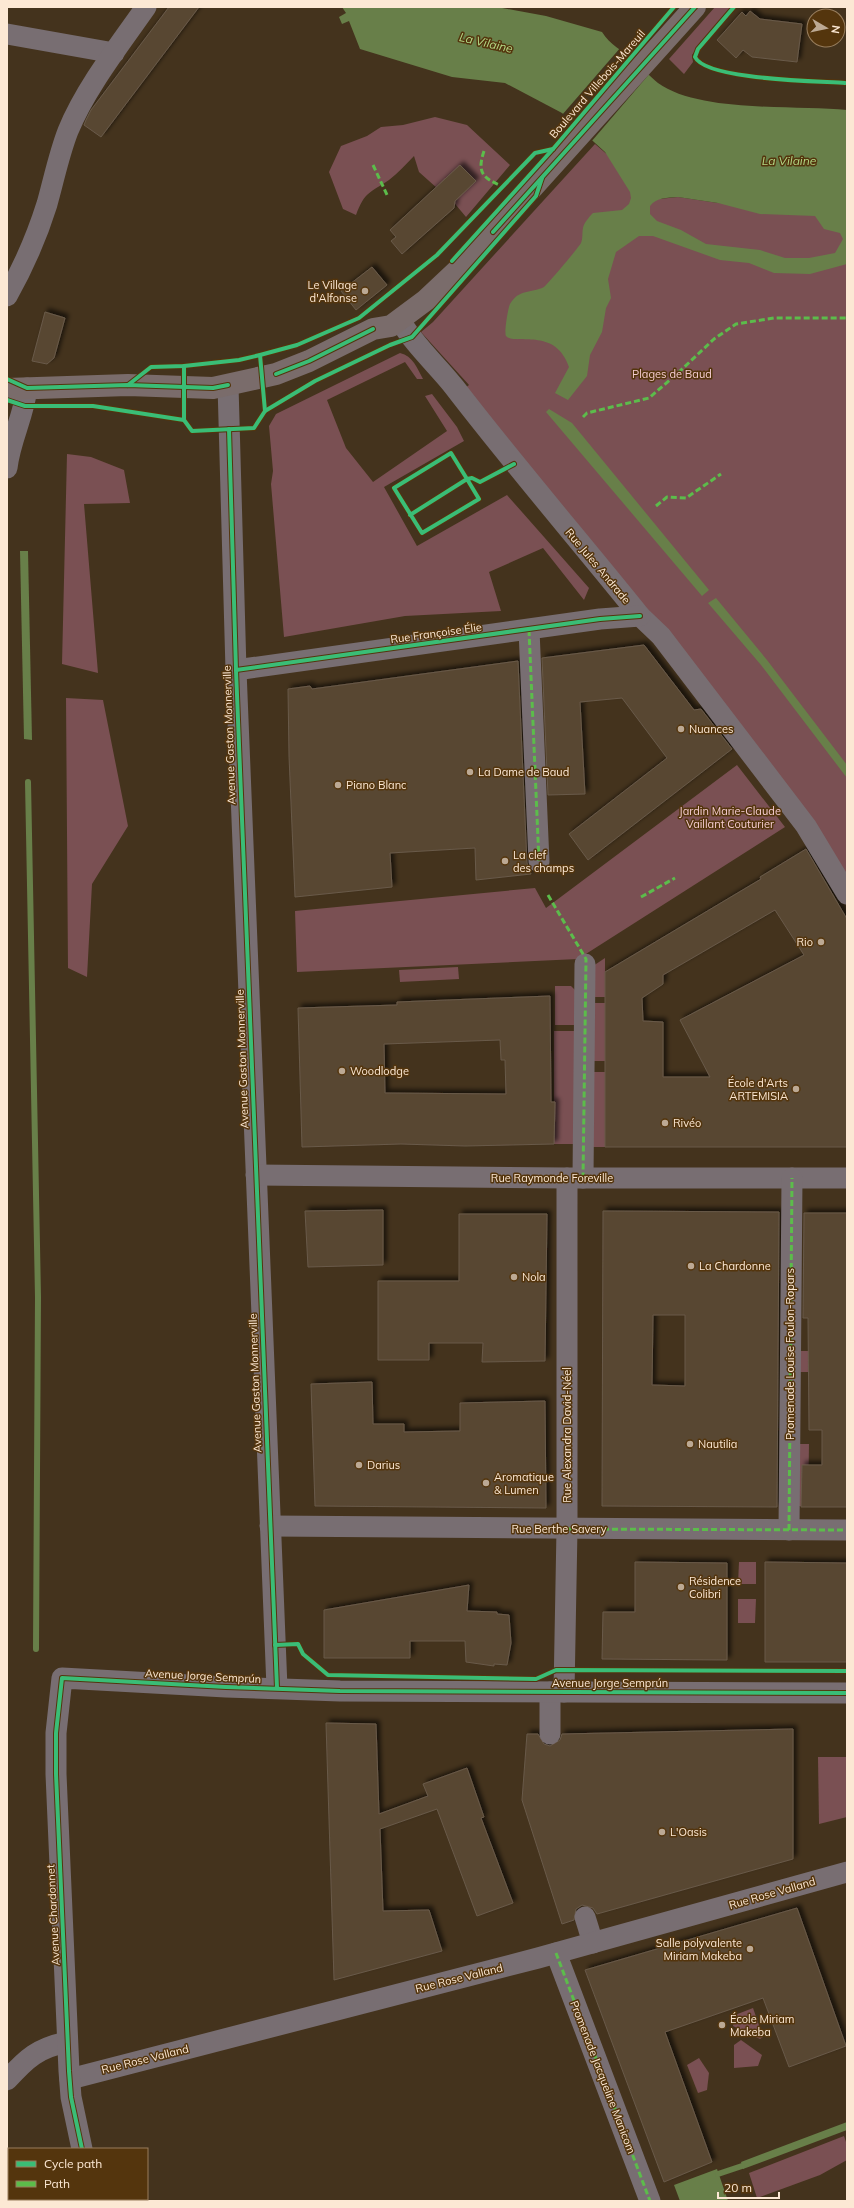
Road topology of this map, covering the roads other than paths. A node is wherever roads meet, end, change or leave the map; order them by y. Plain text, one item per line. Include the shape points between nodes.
1 (146, 7) edge
2 (674, 7) edge
3 (695, 7) edge
4 (7, 34) edge
5 (114, 53) junction
6 (643, 54) junction
7 (577, 130) junction
8 (7, 296) edge
9 (400, 320) junction
10 (373, 329) junction
11 (228, 386) junction
12 (17, 388) edge
13 (7, 468) edge
14 (640, 616) junction
15 (529, 630) junction
16 (236, 670) junction
17 (539, 862) dead end
18 (847, 894) edge
19 (585, 964) dead end
20 (256, 1175) junction
21 (575, 1178) junction
22 (792, 1178) junction
23 (847, 1178) edge
24 (270, 1526) junction
25 (566, 1529) junction
26 (789, 1530) junction
27 (847, 1530) edge
28 (62, 1678) joint
29 (277, 1688) junction
30 (557, 1692) junction
31 (847, 1693) edge
32 (550, 1734) dead end
33 (847, 1872) edge
34 (585, 1917) dead end
35 (593, 1943) junction
36 (556, 1953) junction
37 (67, 2042) junction
38 (70, 2079) junction
39 (7, 2080) edge
40 (82, 2148) edge
41 (650, 2201) edge

1 - 5 street
2 - 6 main road, Boulevard Villebois-Mareuil
3 - 6 main road, Boulevard Villebois-Mareuil
4 - 5 street
5 - 8 street via 77,111 34,241
6 - 7 main road, Boulevard Villebois-Mareuil
7 - 9 main road, Boulevard Villebois-Mareuil via 460,268
7 - 10 main road, Boulevard Villebois-Mareuil via 452,260 413,296 385,315
9 - 10 main road, Boulevard Villebois-Mareuil via 391,326
9 - 14 street, Rue Jules Andrade via 514,464
10 - 11 main road via 309,361 276,374
11 - 12 main road
11 - 16 street, Avenue Gaston Monnerville
12 - 13 street via 25,406 9,450
14 - 15 street, Rue Françoise Élie
14 - 18 street, Rue Jules Andrade via 661,636 806,826
15 - 16 street, Rue Françoise Élie
15 - 17 street
16 - 20 street, Avenue Gaston Monnerville
19 - 21 street, Rue Alexandra David-Néel
20 - 21 street, Rue Raymonde Foreville
20 - 24 street, Avenue Gaston Monnerville
21 - 22 street, Rue Raymonde Foreville
21 - 25 street, Rue Alexandra David-Néel
22 - 23 street, Rue Raymonde Foreville
22 - 26 street, Promenade Louise Foulon-Ropars
24 - 25 street, Rue Berthe Savery
24 - 29 street, Avenue Gaston Monnerville
25 - 26 street, Rue Berthe Savery
25 - 30 street, Rue Alexandra David-Néel
26 - 27 street, Rue Berthe Savery
28 - 29 street, Avenue Jorge Semprún
28 - 37 street, Avenue Chardonnet via 56,1733 56,1774
29 - 30 street, Avenue Jorge Semprún
30 - 31 street, Avenue Jorge Semprún
30 - 32 street, Rue Alexandra David-Néel
33 - 35 street, Rue Rose Valland
34 - 35 street
35 - 36 street, Rue Rose Valland
36 - 38 street, Rue Rose Valland
36 - 41 street, Promenade Jacqueline Manicom
37 - 38 street, Avenue Chardonnet
37 - 39 street via 45,2048 27,2058
38 - 40 street, Avenue Chardonnet

